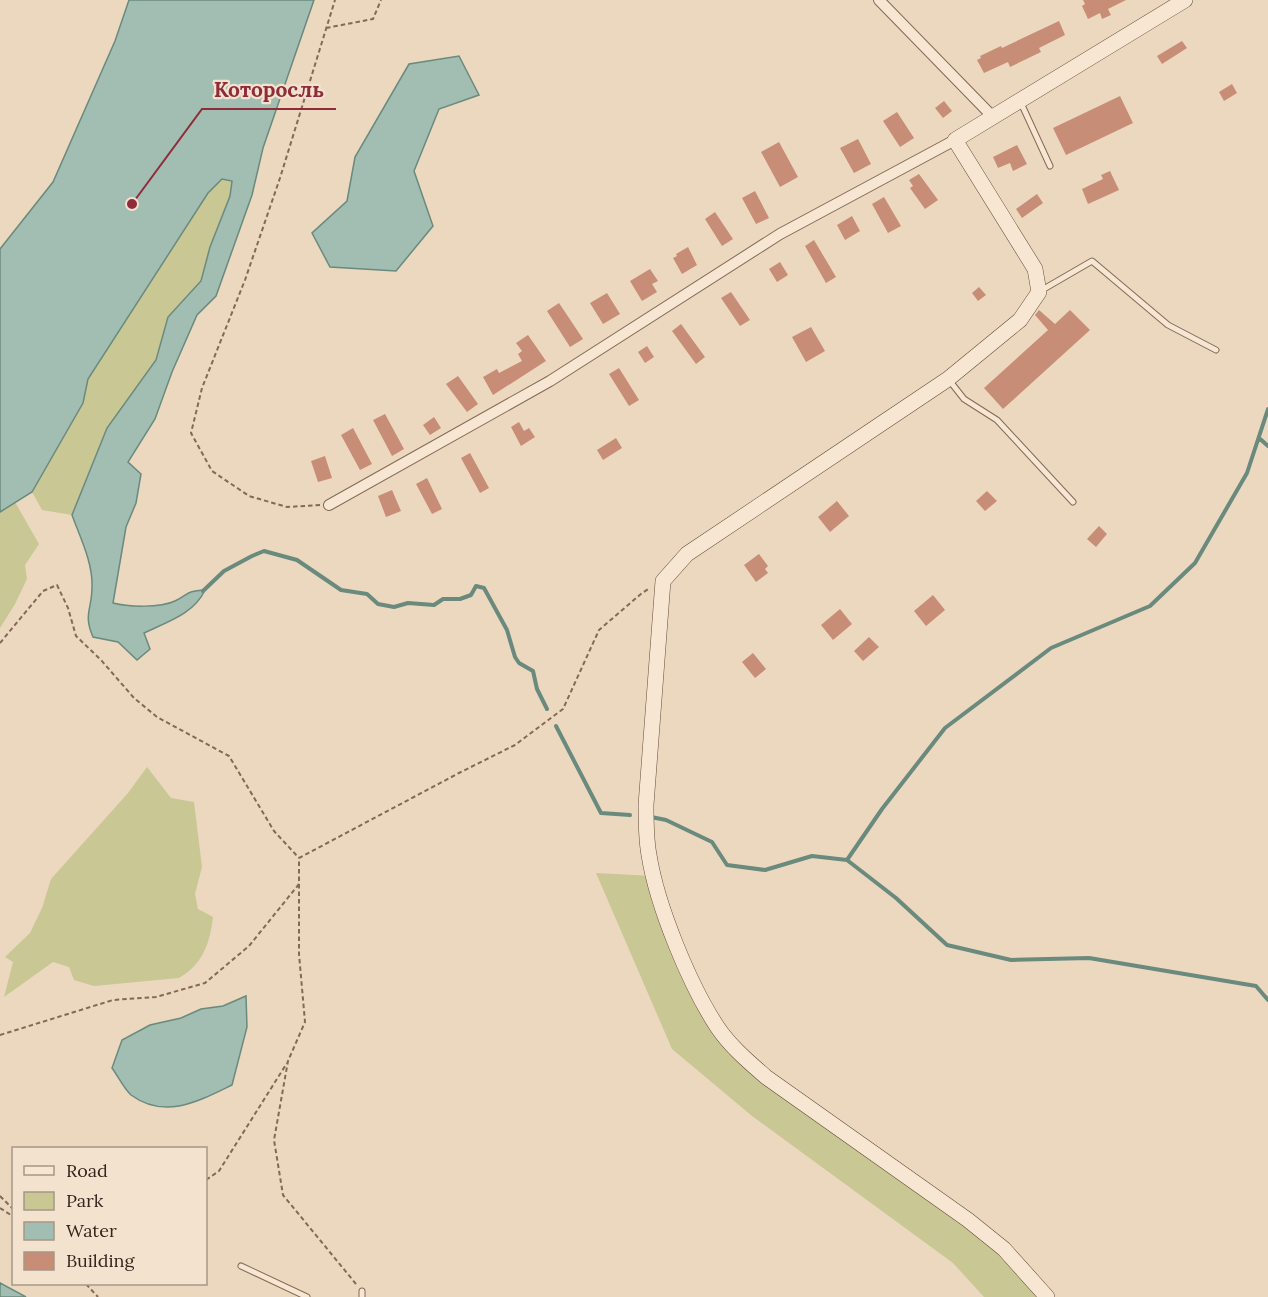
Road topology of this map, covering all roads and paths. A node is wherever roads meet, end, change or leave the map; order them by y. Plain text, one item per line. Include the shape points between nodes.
1 (335, 0) edge
2 (381, 0) edge
3 (879, 0) edge
4 (1185, 0) edge
5 (326, 28) junction
6 (1021, 101) junction
7 (994, 118) junction
8 (955, 140) junction
9 (1050, 166) dead end
10 (1039, 292) junction
11 (1216, 350) dead end
12 (948, 379) junction
13 (1073, 502) dead end
14 (328, 505) joint
15 (663, 581) junction
16 (0, 643) edge
17 (299, 858) junction
18 (299, 884) junction
19 (0, 1035) edge
20 (288, 1061) junction
21 (207, 1179) edge
22 (0, 1196) edge
23 (12, 1208) edge
24 (241, 1266) dead end
25 (87, 1285) edge
26 (362, 1294) edge
27 (98, 1297) edge
28 (307, 1297) edge
29 (1047, 1297) edge

1 - 5 path
2 - 5 path via 373,19
3 - 7 street
4 - 6 street
5 - 14 path via 245,280 202,388 191,433 212,471 249,496 287,507
6 - 7 street
6 - 9 lane
7 - 8 street
8 - 10 street via 1035,269
8 - 14 street via 780,234 550,381
10 - 11 lane via 1092,261 1168,325
10 - 12 street via 1020,320
12 - 13 lane via 964,399 997,420
12 - 15 street via 687,554
15 - 17 path via 642,593 599,630 563,709 515,745
15 - 29 street via 646,829 653,876 696,989 719,1029 743,1057 968,1220 1004,1249
16 - 17 path via 43,591 57,585 76,636 157,717 229,756 274,831
17 - 18 path
18 - 19 path via 249,946 206,983 156,997 113,1000
18 - 20 path via 299,954 305,1022
20 - 21 path via 219,1171
20 - 26 path via 274,1140 283,1195
22 - 23 path
24 - 28 lane
25 - 27 path

